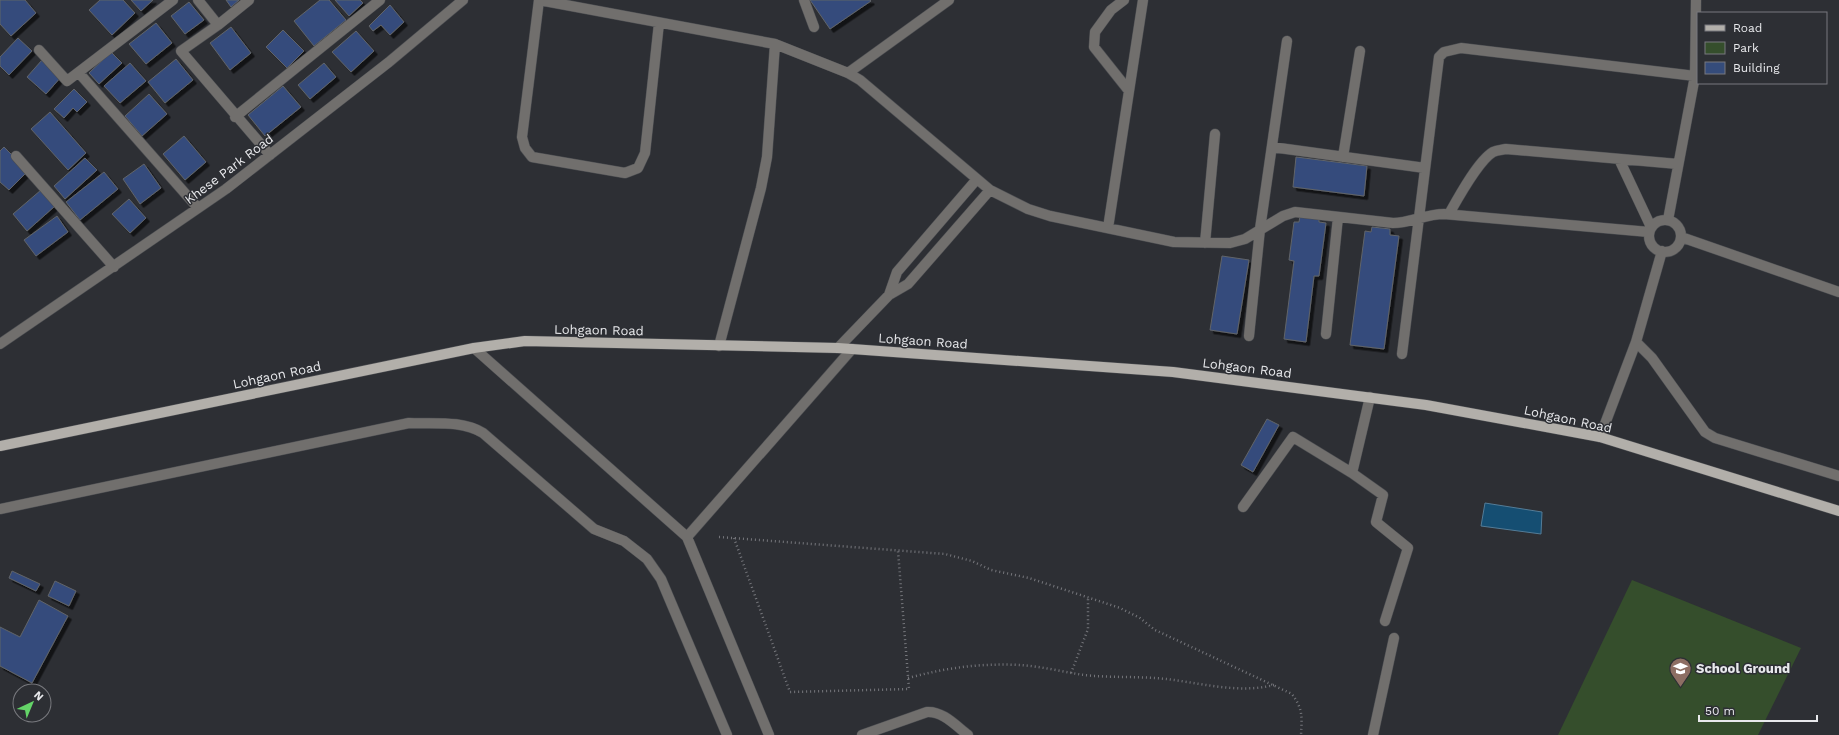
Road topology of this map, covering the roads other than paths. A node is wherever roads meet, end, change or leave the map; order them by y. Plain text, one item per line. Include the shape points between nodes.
1 (173, 0) edge
2 (198, 0) edge
3 (249, 0) edge
4 (380, 0) edge
5 (463, 0) edge
6 (804, 0) edge
7 (950, 0) edge
8 (1124, 0) edge
9 (1143, 0) edge
10 (1696, 0) edge
11 (660, 23) junction
12 (218, 25) junction
13 (814, 27) dead end
14 (1286, 41) dead end
15 (775, 44) junction
16 (40, 50) dead end
17 (1360, 51) dead end
18 (79, 73) junction
19 (848, 73) junction
20 (1695, 76) junction
21 (1129, 91) junction
22 (235, 117) junction
23 (1215, 134) dead end
24 (1272, 147) junction
25 (270, 155) junction
26 (16, 156) dead end
27 (1343, 157) junction
28 (1619, 159) junction
29 (1678, 164) junction
30 (1425, 168) junction
31 (977, 179) junction
32 (990, 190) junction
33 (198, 208) junction
34 (1448, 214) junction
35 (1338, 217) junction
36 (1419, 218) junction
37 (1668, 220) junction
38 (1108, 228) junction
39 (1260, 229) junction
40 (1650, 229) junction
41 (1681, 237) junction
42 (1205, 243) junction
43 (1662, 251) junction
44 (114, 267) junction
45 (1839, 292) edge
46 (889, 295) junction
47 (1326, 334) dead end
48 (1249, 336) dead end
49 (1636, 342) junction
50 (0, 344) edge
51 (719, 346) junction
52 (474, 348) junction
53 (838, 348) junction
54 (852, 349) junction
55 (1402, 354) dead end
56 (1370, 398) junction
57 (1600, 437) junction
58 (0, 446) edge
59 (1352, 473) junction
60 (1839, 476) edge
61 (1243, 507) dead end
62 (0, 509) edge
63 (1839, 511) edge
64 (687, 537) junction
65 (1385, 621) dead end
66 (1394, 638) dead end
67 (727, 735) edge
68 (769, 735) edge
69 (862, 735) edge
70 (968, 735) edge
71 (1373, 735) edge

1 - 18 street
2 - 12 street
3 - 12 street
4 - 22 street
5 - 25 street, Khese Park Road via 389,62
6 - 13 street
7 - 19 street
8 - 21 street via 1111,10 1095,32 1094,47
9 - 21 street
10 - 20 street
11 - 11 street via 539,0 522,137 532,157 625,173 638,168 645,153
11 - 15 street
12 - 22 street via 181,51
14 - 24 street
15 - 19 street
15 - 51 street via 767,156 761,188
16 - 18 street via 67,81
17 - 27 street
18 - 33 street
19 - 31 street via 860,80
20 - 29 street
20 - 30 street via 1461,48 1451,49 1439,57
21 - 38 street
22 - 25 street
23 - 42 street
24 - 27 street
24 - 39 street
25 - 33 street, Khese Park Road
26 - 44 street
27 - 30 street
28 - 29 street
28 - 34 street via 1497,151 1492,153 1474,173
28 - 40 street
29 - 37 street
30 - 36 street
31 - 32 street
31 - 46 street via 897,272
32 - 38 street via 1028,209
32 - 46 street via 908,284
33 - 44 street, Khese Park Road
34 - 36 street via 1433,214
34 - 40 street
35 - 36 street via 1393,223 1404,223
35 - 39 street via 1295,212
35 - 47 street
36 - 55 street
37 - 40 street via 1656,223
37 - 41 street via 1677,226
38 - 42 street via 1174,242
39 - 42 street via 1230,243
39 - 48 street
40 - 43 street via 1651,243
41 - 43 street via 1674,249 1669,252
41 - 45 street
43 - 49 street
44 - 50 street, Khese Park Road
46 - 53 street
49 - 57 street
49 - 60 street via 1652,358 1705,432 1715,438
51 - 52 main road, Lohgaon Road via 525,341
51 - 53 main road, Lohgaon Road
52 - 58 main road, Lohgaon Road
52 - 64 street
53 - 54 main road, Lohgaon Road
54 - 56 main road, Lohgaon Road via 1173,372
54 - 64 street
56 - 57 main road, Lohgaon Road via 1426,405
56 - 59 street
57 - 63 main road, Lohgaon Road
59 - 61 street via 1293,437
59 - 65 street via 1383,495 1376,522 1408,548
62 - 67 street via 409,423 461,424 473,427 594,528 624,541 654,566
64 - 68 street
66 - 71 street
69 - 70 street via 927,712 942,715

